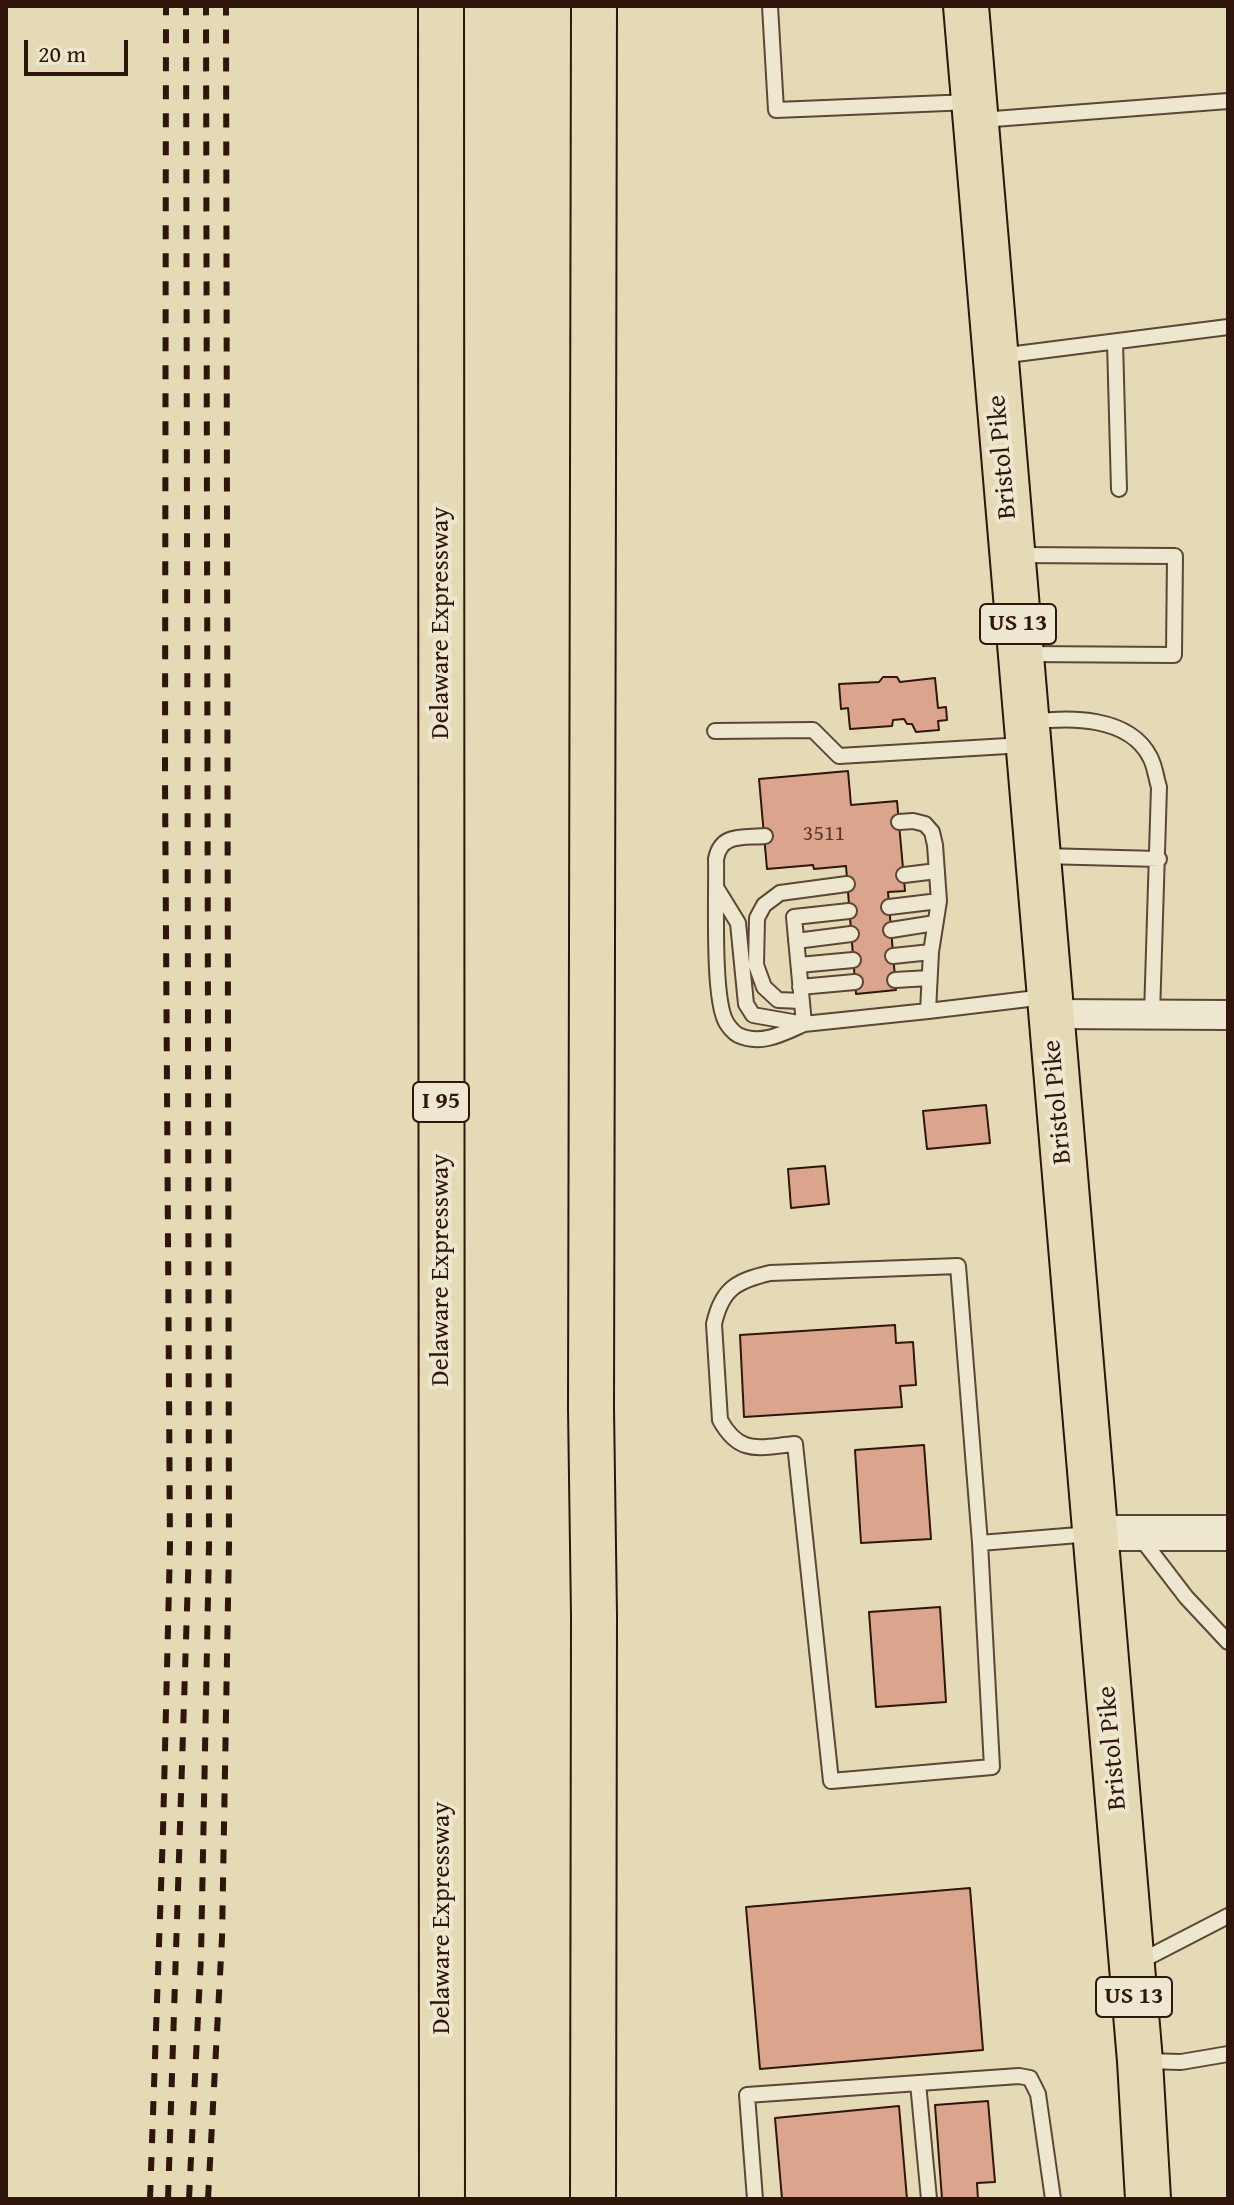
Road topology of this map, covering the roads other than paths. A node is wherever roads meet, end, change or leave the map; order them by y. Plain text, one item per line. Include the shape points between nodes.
1 (441, 6) edge
2 (594, 6) edge
3 (770, 6) edge
4 (966, 6) edge
5 (1228, 101) edge
6 (975, 111) junction
7 (1228, 327) edge
8 (1115, 342) junction
9 (995, 357) junction
10 (1119, 489) dead end
11 (1012, 555) junction
12 (1021, 654) junction
13 (715, 731) dead end
14 (1027, 734) junction
15 (899, 822) dead end
16 (765, 836) dead end
17 (1037, 856) junction
18 (1159, 859) junction
19 (937, 871) junction
20 (904, 875) dead end
21 (847, 884) dead end
22 (717, 889) junction
23 (939, 901) junction
24 (889, 907) dead end
25 (849, 911) dead end
26 (935, 923) junction
27 (891, 930) dead end
28 (851, 934) dead end
29 (796, 941) junction
30 (931, 952) junction
31 (893, 956) dead end
32 (853, 960) dead end
33 (799, 965) junction
34 (929, 978) junction
35 (895, 980) dead end
36 (855, 982) dead end
37 (801, 994) junction
38 (1050, 1006) junction
39 (928, 1011) junction
40 (1152, 1015) junction
41 (1228, 1015) edge
42 (804, 1024) junction
43 (1095, 1533) junction
44 (1138, 1533) junction
45 (1228, 1533) edge
46 (980, 1543) junction
47 (1228, 1642) edge
48 (1228, 1916) edge
49 (1131, 1966) junction
50 (1228, 2054) edge
51 (1140, 2061) junction
52 (918, 2083) junction
53 (442, 2199) edge
54 (593, 2199) edge
55 (755, 2199) edge
56 (929, 2199) edge
57 (1053, 2199) edge
58 (1148, 2199) edge

1 - 53 main road, Delaware Expressway / I 95
2 - 54 main road
3 - 6 lane via 776,110
4 - 6 main road, Bristol Pike / US 13
5 - 6 lane
6 - 9 main road, Bristol Pike / US 13
7 - 8 lane
8 - 9 lane
8 - 10 lane
9 - 11 main road, Bristol Pike / US 13
11 - 12 main road, Bristol Pike / US 13
11 - 12 lane via 1175,556 1174,655
12 - 14 main road, Bristol Pike / US 13
13 - 14 lane via 813,730 839,756
14 - 17 main road, Bristol Pike / US 13
14 - 18 lane via 1066,718 1104,724 1130,736 1150,756 1159,787
15 - 19 lane via 925,824 932,832
16 - 22 lane via 724,842 716,859
17 - 18 lane
17 - 38 main road, Bristol Pike / US 13
18 - 40 lane
19 - 20 lane
19 - 23 lane
21 - 37 lane via 780,893 757,918 756,965 764,987 778,1000
22 - 42 lane via 738,923 746,1004 753,1015
22 - 42 lane via 719,994 725,1021 736,1035 754,1039 774,1038
23 - 24 lane
23 - 26 lane
25 - 29 lane via 794,917
26 - 27 lane
26 - 30 lane
28 - 29 lane
29 - 33 lane
30 - 31 lane
30 - 34 lane
32 - 33 lane
33 - 37 lane
34 - 35 lane
34 - 39 lane
36 - 37 lane
37 - 42 lane
38 - 39 lane
38 - 40 street
38 - 43 main road, Bristol Pike / US 13
39 - 42 lane
40 - 41 street
43 - 44 street
43 - 46 lane
43 - 49 main road, Bristol Pike / US 13
44 - 45 street
44 - 47 lane
46 - 46 lane via 992,1767 831,1781 795,1444 737,1443 720,1420 714,1324 728,1292 740,1281 770,1273 958,1266
48 - 49 lane
49 - 51 main road, Bristol Pike / US 13
50 - 51 lane via 1181,2062
51 - 58 main road, Bristol Pike / US 13
52 - 55 lane via 747,2095
52 - 56 lane
52 - 57 lane via 1030,2078 1038,2094

